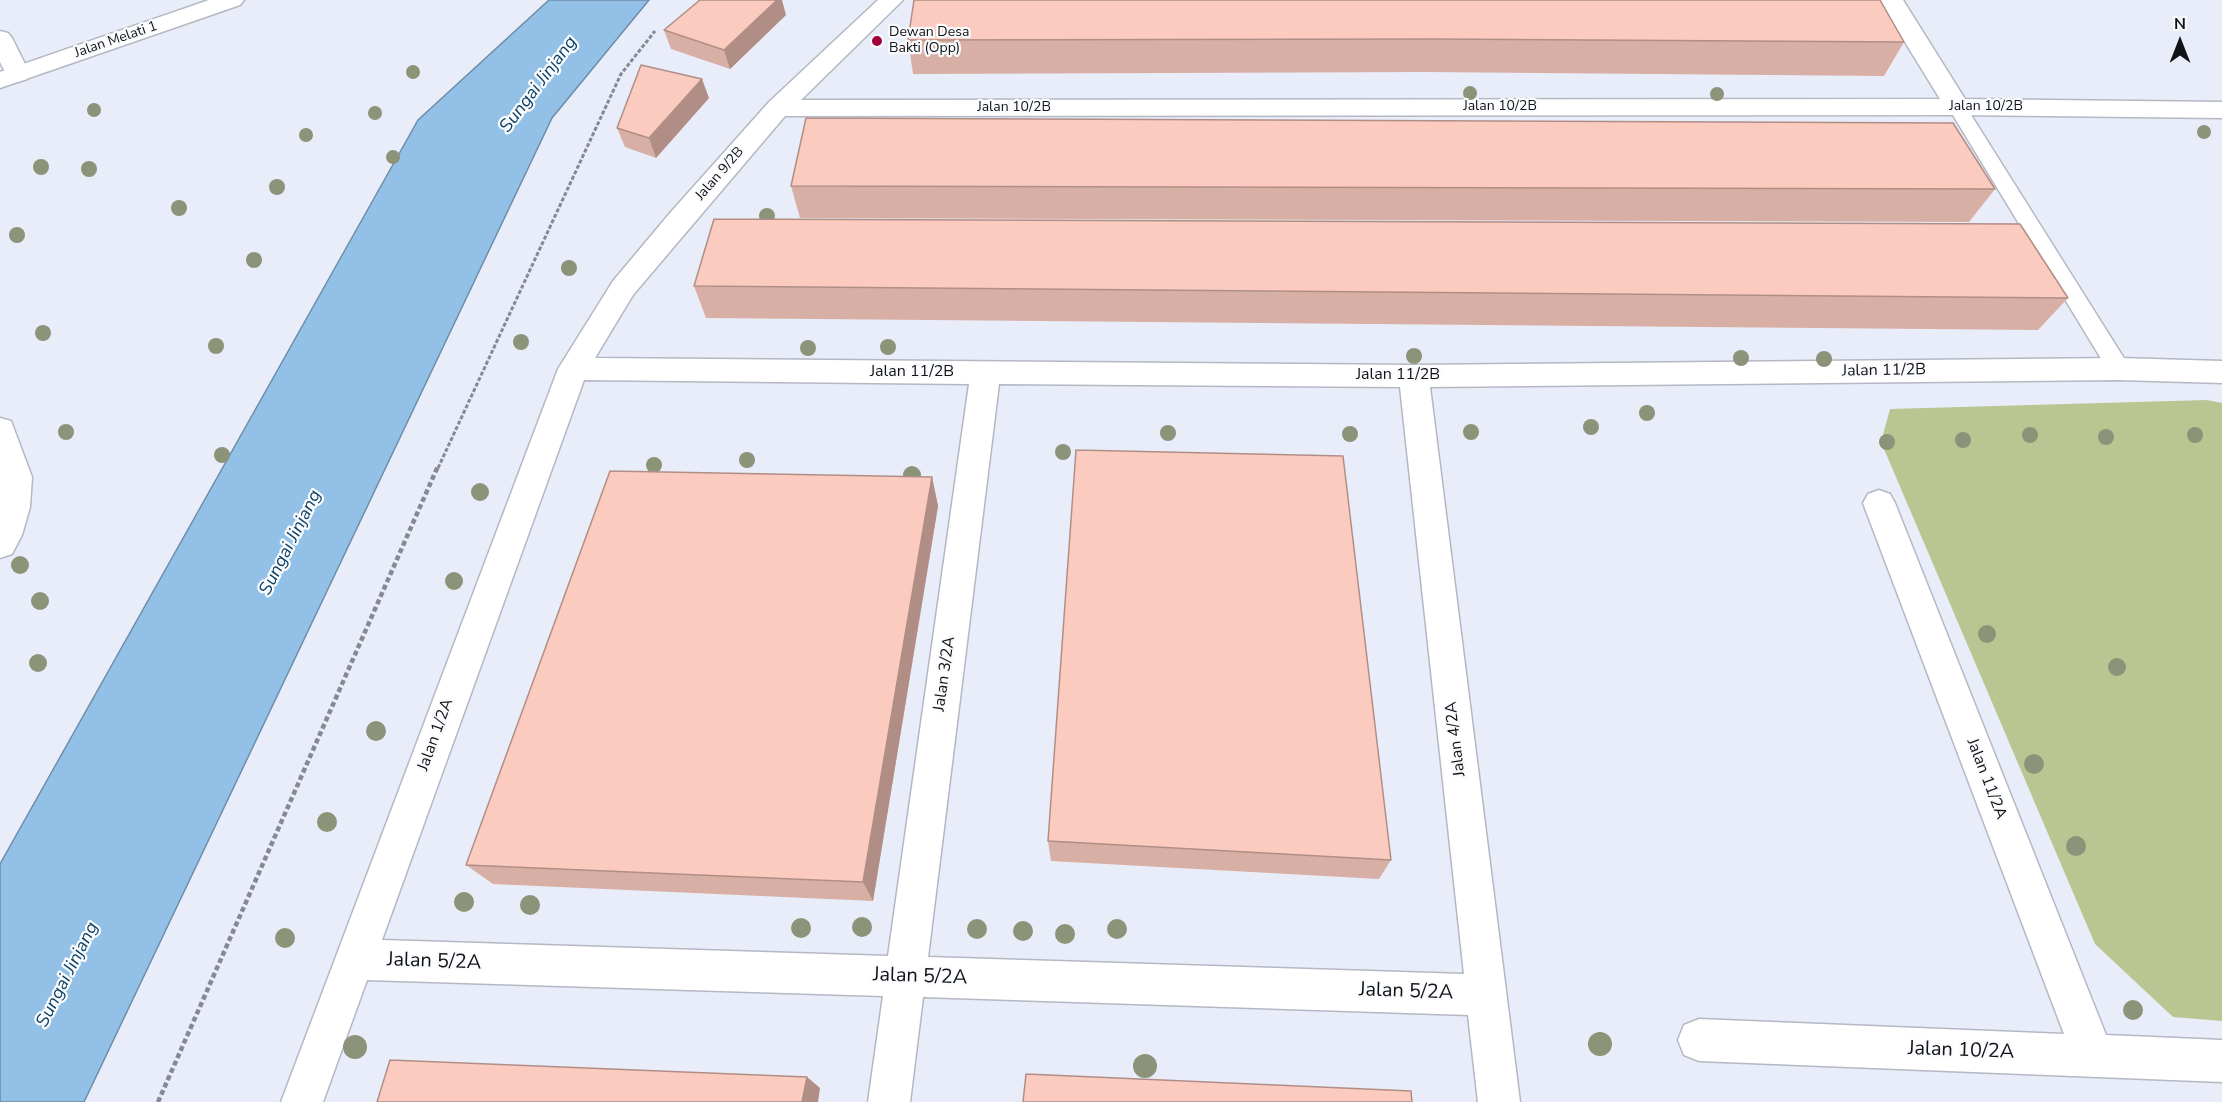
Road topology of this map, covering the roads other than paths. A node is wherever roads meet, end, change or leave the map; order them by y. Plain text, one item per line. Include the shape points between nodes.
1 (232, 0) edge
2 (891, 0) edge
3 (1891, 0) edge
4 (0, 38) edge
5 (9, 77) edge
6 (1957, 107) junction
7 (778, 108) junction
8 (2222, 110) edge
9 (573, 369) junction
10 (2119, 369) junction
11 (986, 372) junction
12 (2222, 372) edge
13 (1414, 376) junction
14 (0, 430) edge
15 (1879, 503) dead end
16 (0, 544) edge
17 (354, 959) junction
18 (906, 977) junction
19 (1486, 995) junction
20 (1699, 1040) dead end
21 (2093, 1056) junction
22 (2222, 1061) edge
23 (302, 1102) edge
24 (889, 1102) edge
25 (1499, 1102) edge

1 - 5 street, Jalan Melati 1
2 - 7 street, Jalan 9/2B
3 - 6 street
4 - 5 street
6 - 7 street, Jalan 10/2B
6 - 8 street, Jalan 10/2B
6 - 10 lane
7 - 9 street, Jalan 9/2B via 623,288
9 - 11 street, Jalan 11/2B
9 - 17 street, Jalan 1/2A
10 - 12 street, Jalan 11/2B
10 - 13 street, Jalan 11/2B
11 - 13 street, Jalan 11/2B
11 - 18 street, Jalan 3/2A
13 - 19 street, Jalan 4/2A
14 - 16 street via 16,477 14,507
15 - 21 street, Jalan 11/2A
17 - 18 street, Jalan 5/2A
17 - 23 street, Jalan 1/2A
18 - 19 street, Jalan 5/2A
18 - 24 street, Jalan 3/2A
19 - 25 street, Jalan 4/2A
20 - 21 street, Jalan 10/2A
21 - 22 street, Jalan 10/2A

